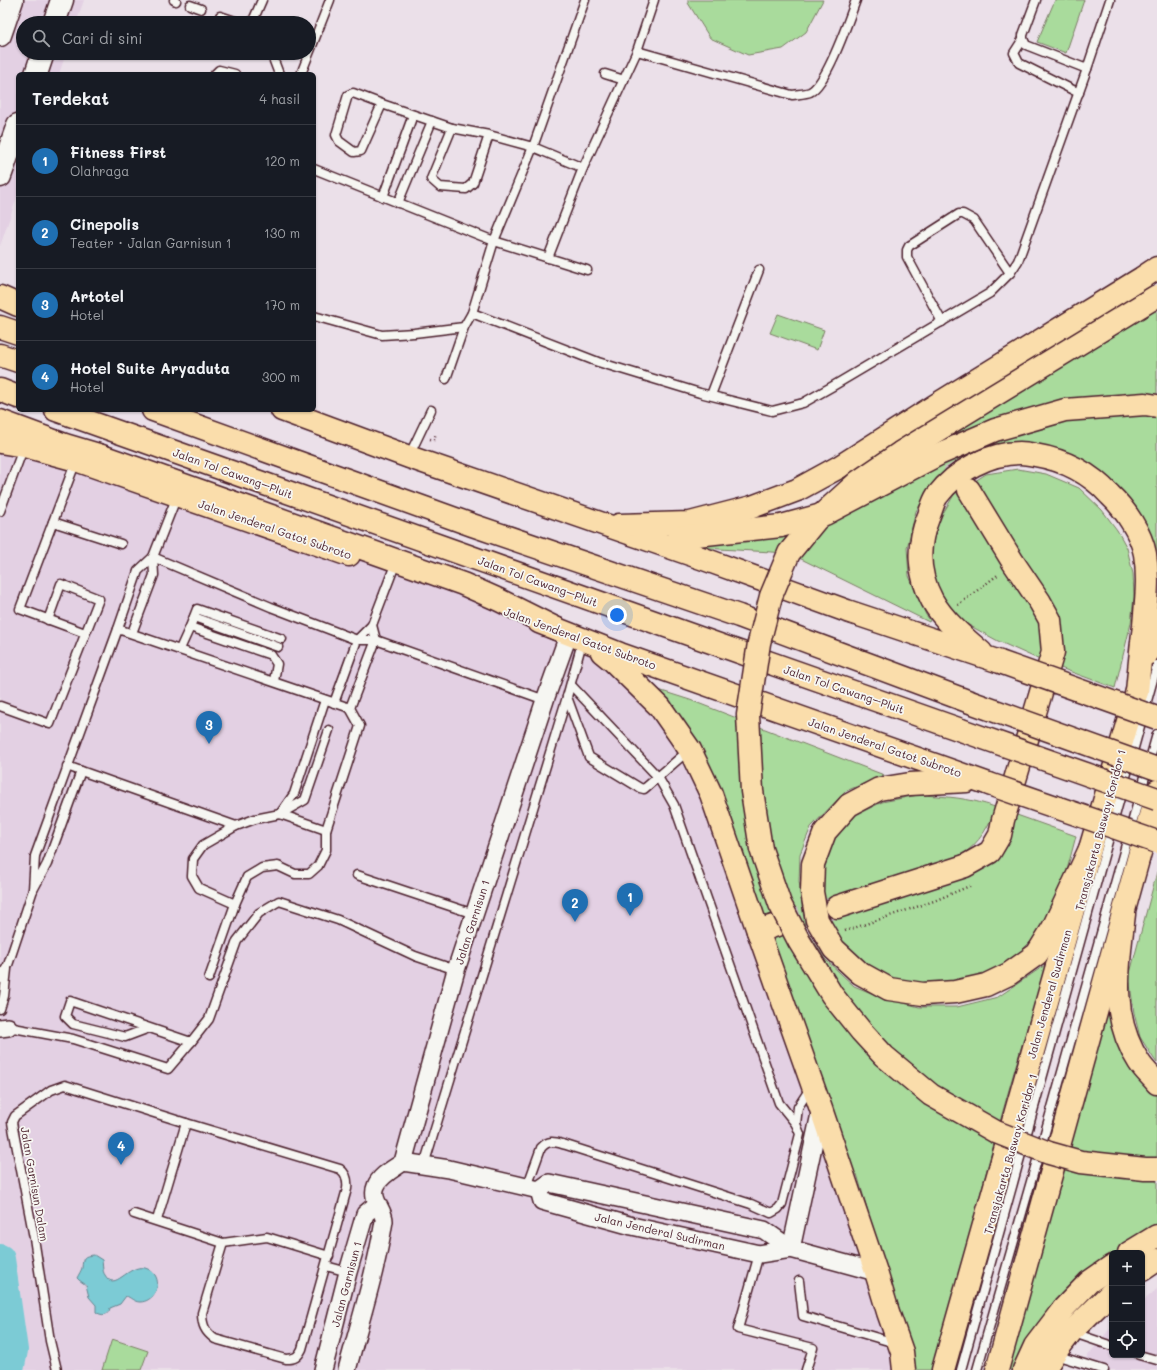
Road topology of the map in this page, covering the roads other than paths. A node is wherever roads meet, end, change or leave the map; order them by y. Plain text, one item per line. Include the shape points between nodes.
1 (12, 0) edge
2 (62, 0) edge
3 (262, 0) edge
4 (330, 0) edge
5 (586, 0) edge
6 (654, 0) edge
7 (856, 0) edge
8 (1036, 0) edge
9 (1110, 0) edge
10 (190, 5) dead end
11 (201, 9) dead end
12 (56, 16) edge
13 (255, 16) edge
14 (0, 35) edge
15 (316, 36) edge
16 (1023, 39) junction
17 (638, 52) junction
18 (564, 58) junction
19 (41, 60) edge
20 (274, 60) edge
21 (306, 60) edge
22 (573, 61) dead end
23 (1087, 69) junction
24 (37, 72) edge
25 (217, 72) edge
26 (227, 72) edge
27 (278, 72) edge
28 (302, 72) edge
29 (605, 74) dead end
30 (624, 80) junction
31 (1079, 93) junction
32 (382, 104) junction
33 (413, 115) junction
34 (432, 121) junction
35 (452, 128) junction
36 (16, 130) edge
37 (489, 136) junction
38 (533, 147) junction
39 (2, 164) edge
40 (583, 168) junction
41 (316, 170) edge
42 (383, 196) junction
43 (398, 203) junction
44 (494, 241) junction
45 (548, 258) junction
46 (1157, 268) edge
47 (587, 270) dead end
48 (758, 270) dead end
49 (1010, 273) junction
50 (1157, 296) edge
51 (0, 297) edge
52 (16, 303) edge
53 (472, 313) junction
54 (316, 317) edge
55 (942, 322) junction
56 (0, 327) edge
57 (464, 327) junction
58 (16, 332) edge
59 (0, 355) edge
60 (16, 360) edge
61 (446, 379) dead end
62 (0, 390) edge
63 (16, 396) edge
64 (711, 396) junction
65 (1157, 406) edge
66 (431, 410) dead end
67 (62, 412) edge
68 (159, 412) edge
69 (287, 412) edge
70 (0, 421) edge
71 (0, 442) edge
72 (24, 446) junction
73 (409, 457) junction
74 (76, 460) junction
75 (969, 490) tunnel mouth
76 (177, 494) junction
77 (0, 511) edge
78 (53, 522) junction
79 (605, 525) junction
80 (645, 539) junction
81 (121, 544) dead end
82 (153, 557) junction
83 (393, 570) junction
84 (1157, 619) edge
85 (48, 620) junction
86 (372, 625) junction
87 (190, 627) junction
88 (118, 629) junction
89 (85, 633) junction
90 (132, 634) junction
91 (570, 634) junction
92 (357, 640) junction
93 (376, 640) junction
94 (280, 643) dead end
95 (180, 650) junction
96 (995, 660) junction
97 (1157, 665) edge
98 (274, 681) junction
99 (571, 685) junction
100 (1137, 692) junction
101 (567, 697) junction
102 (325, 700) junction
103 (545, 700) junction
104 (334, 703) junction
105 (0, 706) edge
106 (350, 708) junction
107 (1157, 718) edge
108 (329, 730) dead end
109 (1157, 734) edge
110 (690, 750) junction
111 (67, 766) junction
112 (1157, 769) edge
113 (81, 771) junction
114 (658, 777) junction
115 (984, 782) junction
116 (1157, 791) edge
117 (1157, 799) edge
118 (280, 814) junction
119 (236, 826) junction
120 (326, 830) junction
121 (1157, 842) edge
122 (1090, 849) junction
123 (357, 875) dead end
124 (33, 890) junction
125 (235, 904) junction
126 (837, 907) tunnel mouth
127 (474, 914) junction
128 (1124, 914) junction
129 (780, 924) tunnel mouth
130 (758, 931) junction
131 (8, 965) junction
132 (456, 970) junction
133 (209, 978) dead end
134 (0, 979) edge
135 (0, 1009) edge
136 (4, 1028) edge
137 (148, 1028) junction
138 (191, 1042) junction
139 (1157, 1083) edge
140 (812, 1084) junction
141 (821, 1109) junction
142 (186, 1123) junction
143 (796, 1124) junction
144 (403, 1162) junction
145 (424, 1165) junction
146 (1157, 1169) edge
147 (533, 1188) junction
148 (377, 1204) junction
149 (134, 1214) dead end
150 (156, 1220) junction
151 (1157, 1236) edge
152 (223, 1243) junction
153 (791, 1249) junction
154 (1134, 1250) edge
155 (760, 1254) junction
156 (329, 1256) junction
157 (1157, 1260) edge
158 (326, 1266) junction
159 (1109, 1268) edge
160 (1145, 1268) edge
161 (348, 1272) junction
162 (876, 1272) junction
163 (799, 1281) dead end
164 (1109, 1295) edge
165 (1071, 1332) junction
166 (900, 1344) junction
167 (1109, 1345) edge
168 (1145, 1356) edge
169 (1157, 1360) edge
170 (1049, 1362) edge
171 (1093, 1368) edge
172 (57, 1370) edge
173 (323, 1370) edge
174 (347, 1370) edge
175 (806, 1370) edge
176 (904, 1370) edge
177 (943, 1370) edge
178 (961, 1370) edge
179 (977, 1370) edge
180 (997, 1370) edge
181 (1024, 1370) edge
182 (1104, 1370) edge

1 - 14 main road
2 - 12 main road
3 - 13 lane
4 - 15 lane
5 - 18 lane
6 - 17 lane
7 - 17 lane via 825,75 811,91 792,95
8 - 16 lane
9 - 23 lane
10 - 11 lane
16 - 23 lane via 1026,45
16 - 31 lane via 1014,54 1019,63
17 - 30 lane
18 - 22 lane
18 - 38 lane
19 - 24 main road
20 - 27 lane
21 - 28 lane
23 - 31 lane
25 - 26 lane
29 - 30 lane
30 - 40 lane
31 - 49 lane via 1018,261
32 - 32 lane via 361,151 354,152 339,141 336,135 348,95 353,93
32 - 33 lane
33 - 34 lane
33 - 42 lane
34 - 35 lane
34 - 43 lane
35 - 37 lane
35 - 37 lane via 431,179 440,187 466,189 473,183
36 - 39 main road
37 - 38 lane
38 - 40 lane
38 - 44 lane
40 - 45 lane
41 - 42 lane
42 - 43 lane
43 - 44 lane
44 - 45 lane
44 - 53 lane
45 - 47 lane
46 - 79 main road via 933,413 797,490 752,507 690,523
48 - 64 lane
49 - 55 lane via 990,293
49 - 55 lane via 974,220 963,214 909,246 907,257
50 - 146 main road, bridge via 900,453 859,481 816,520 789,554 771,596 759,643 748,715 752,791 760,842 780,904 832,995 861,1031 884,1056 931,1095 996,1132 1049,1153 1081,1162 1145,1170
51 - 52 main road
53 - 57 lane
53 - 64 lane via 598,362
54 - 57 lane via 382,335
55 - 64 lane via 803,403 772,411
56 - 58 main road
57 - 61 lane
59 - 60 main road
62 - 63 main road
65 - 80 main road, bridge via 1145,404 1065,410 994,430 939,454 825,514 781,526
66 - 73 lane
67 - 117 main road, Jalan Tol Cawang–Pluit, bridge
68 - 112 main road, bridge via 472,525 739,616
69 - 73 main road
70 - 91 main road via 463,584
71 - 72 main road, Jalan Jenderal Gatot Subroto
72 - 74 main road, Jalan Jenderal Gatot Subroto
72 - 77 lane
73 - 79 main road
74 - 76 main road, Jalan Jenderal Gatot Subroto
74 - 78 lane
75 - 126 main road via 1050,620 1053,652 1000,835 990,852 965,866
76 - 82 lane
76 - 83 main road, Jalan Jenderal Gatot Subroto
78 - 81 lane
78 - 85 lane via 20,610
79 - 80 main road
80 - 96 main road via 847,611
82 - 88 lane via 138,571
82 - 90 lane via 154,575
82 - 92 lane
83 - 86 lane
83 - 91 main road, Jalan Jenderal Gatot Subroto
84 - 100 main road, Jalan Jenderal Sudirman
85 - 89 lane
85 - 89 lane via 61,584 99,598
86 - 92 lane
86 - 93 lane
87 - 94 lane via 197,609
87 - 95 lane
87 - 98 lane via 271,655 277,664
88 - 90 lane
88 - 111 lane
89 - 105 lane via 50,724
90 - 95 lane
91 - 99 lane
91 - 103 street, Jalan Garnisun 1
91 - 110 main road via 613,661 660,707
91 - 115 main road, Jalan Jenderal Gatot Subroto
92 - 93 lane
92 - 104 lane
93 - 103 lane
93 - 106 lane
95 - 98 lane
96 - 100 main road via 965,639 932,601 924,582 919,555 924,527 936,497 954,477 973,465 996,456 1020,452 1051,458 1081,470 1101,485 1121,506 1134,526 1145,552 1148,585
96 - 107 main road, bridge
97 - 178 lane, Transjakarta Busway Koridor 1
98 - 102 lane
99 - 101 lane
99 - 114 lane
100 - 122 main road, Jalan Jenderal Sudirman
101 - 114 lane via 586,752 592,760 642,789
101 - 145 lane
102 - 104 lane
102 - 118 lane via 294,794
103 - 127 street, Jalan Garnisun 1
104 - 106 lane
106 - 120 lane via 360,726
108 - 118 lane via 305,800
109 - 179 lane
110 - 114 lane
110 - 130 main road via 711,794
111 - 113 lane
111 - 124 lane via 35,856
113 - 119 lane
113 - 124 lane via 47,864
114 - 143 lane via 674,805 779,1103
115 - 121 main road, Jalan Jenderal Gatot Subroto, bridge
115 - 122 main road via 910,784 879,789 849,805 825,832 813,864 812,892 817,920 834,949 860,973 889,989 923,994 955,992 986,985 1009,974 1037,954 1053,928
116 - 128 main road
118 - 119 lane
118 - 120 lane
119 - 125 lane via 203,845 193,859 192,876 199,888
120 - 125 lane via 326,850 318,866 309,874 295,874 278,866 262,868 247,877
122 - 177 main road, Jalan Jenderal Sudirman
123 - 127 lane
124 - 131 lane
125 - 133 lane
127 - 132 street, Jalan Garnisun 1
128 - 139 main road via 1117,972 1119,1010 1127,1039 1139,1063
128 - 180 main road
129 - 130 main road
130 - 140 main road
131 - 134 lane
131 - 135 lane
132 - 138 lane via 415,956 338,920 279,901 259,913 237,941 209,1019
132 - 144 street, Jalan Garnisun 1
136 - 138 lane via 72,1039 168,1069
137 - 137 lane via 70,1001 65,1016 73,1024 125,1037
137 - 138 lane
140 - 141 main road
140 - 143 lane via 798,1107
141 - 153 street
141 - 162 main road
142 - 150 lane
142 - 156 lane, Jalan Garnisun Dalam via 344,1172 348,1180 347,1189
142 - 172 lane, Jalan Garnisun Dalam via 65,1085 51,1090 15,1116 12,1122
143 - 147 lane via 800,1134 782,1204 771,1213 751,1204 551,1138 541,1148
144 - 145 street
144 - 148 street, Jalan Garnisun 1 via 378,1182 375,1192
145 - 147 street
147 - 153 street, Jalan Jenderal Sudirman via 549,1182 764,1230
147 - 155 street, Jalan Jenderal Sudirman via 542,1202 632,1226
148 - 161 street, Jalan Garnisun 1 via 365,1214
148 - 174 street, Jalan Garnisun 1 via 384,1218 372,1278
149 - 150 lane
150 - 152 lane
151 - 154 main road
152 - 156 lane via 267,1237
152 - 158 lane, Jalan Garnisun Dalam via 202,1313 202,1322 207,1333 214,1339 286,1359 298,1357 302,1349
153 - 155 street, Jalan Jenderal Sudirman
153 - 162 street, Jalan Jenderal Sudirman
155 - 175 lane via 738,1329 813,1348
156 - 158 lane, Jalan Garnisun Dalam
157 - 160 main road
158 - 161 lane
159 - 181 main road via 1089,1282 1064,1308 1035,1346
161 - 173 street, Jalan Garnisun 1
162 - 166 main road
163 - 166 lane via 804,1316
164 - 165 main road
165 - 167 lane
165 - 170 main road
166 - 176 main road
168 - 169 lane
170 - 171 lane
171 - 182 lane

